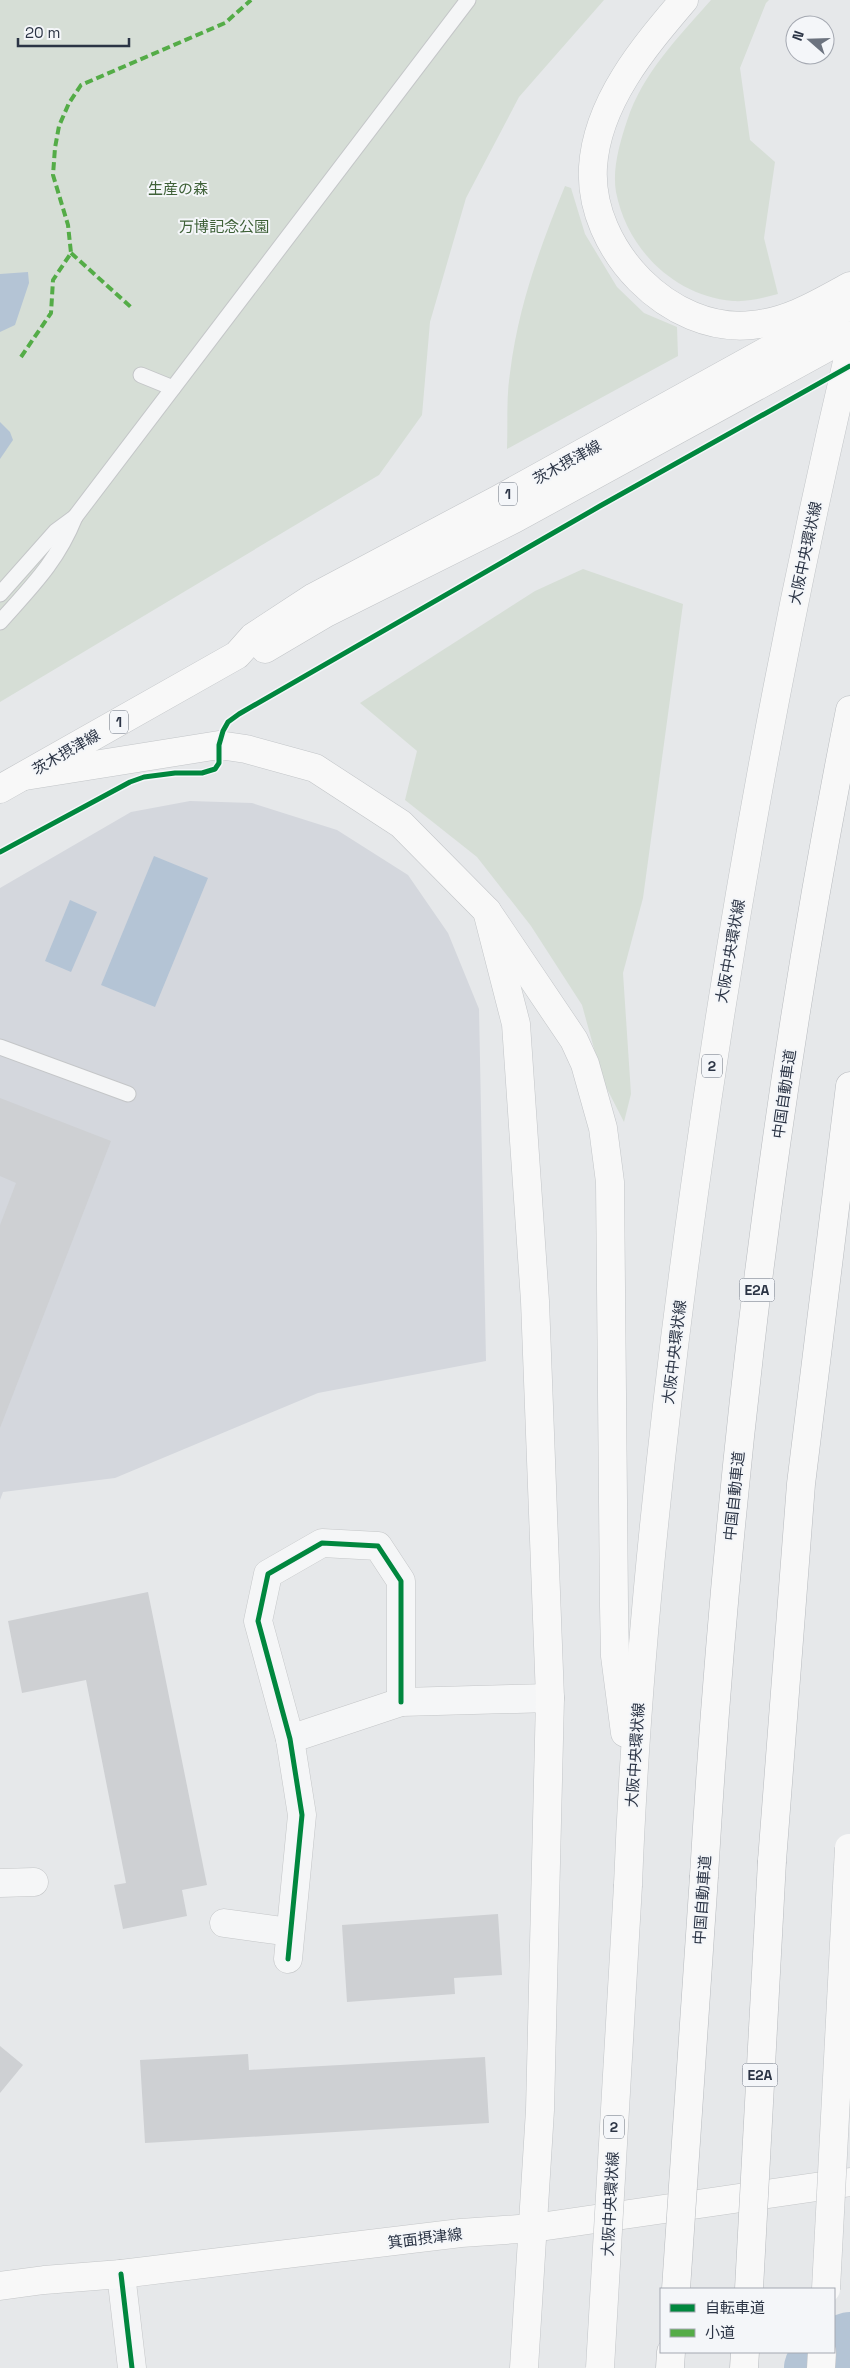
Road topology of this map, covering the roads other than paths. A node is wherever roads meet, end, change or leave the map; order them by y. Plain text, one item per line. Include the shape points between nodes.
1 (468, 0) edge
2 (684, 0) edge
3 (850, 286) edge
4 (850, 305) edge
5 (850, 335) edge
6 (850, 349) edge
7 (141, 375) dead end
8 (173, 388) junction
9 (75, 518) junction
10 (0, 594) edge
11 (0, 622) edge
12 (237, 655) junction
13 (850, 710) edge
14 (25, 776) junction
15 (0, 789) edge
16 (488, 911) junction
17 (0, 1047) edge
18 (850, 1086) edge
19 (128, 1094) dead end
20 (550, 1698) junction
21 (401, 1702) junction
22 (290, 1739) junction
23 (632, 1792) junction
24 (849, 1841) edge
25 (34, 1882) dead end
26 (0, 1883) edge
27 (224, 1923) dead end
28 (850, 2182) edge
29 (533, 2228) junction
30 (121, 2274) junction
31 (0, 2286) edge
32 (676, 2288) edge
33 (749, 2288) edge
34 (826, 2288) edge
35 (671, 2353) edge
36 (745, 2353) edge
37 (822, 2353) edge
38 (132, 2368) edge
39 (524, 2368) edge
40 (600, 2368) edge
41 (670, 2368) edge
42 (744, 2368) edge
43 (821, 2368) edge

1 - 8 lane
2 - 3 main road via 642,50 614,98 596,146 593,168 597,204 606,229 626,265 671,306 694,317 722,324 750,326 773,322 794,315
4 - 12 main road, 茨木摂津線 / 1 via 314,597 253,637
5 - 12 main road, 茨木摂津線 / 1 via 514,519 326,613 264,650
6 - 23 main road, 大阪中央環状線 / 2 via 782,666 717,1029 669,1389
7 - 8 lane
8 - 9 lane
9 - 10 lane via 56,531
9 - 11 lane via 54,560
12 - 14 main road, 茨木摂津線 / 1
13 - 32 main road, 中国自動車道 / E2A, bridge via 787,1071 765,1224 730,1533 718,1665
14 - 15 main road, 茨木摂津線 / 1
14 - 16 main road via 219,745 315,768 401,824
16 - 20 main road via 516,1024 535,1301
16 - 23 main road via 574,1040 586,1064 607,1153 612,1216 615,1656
17 - 19 lane
18 - 33 main road, E2A, bridge via 801,1484 772,1862
20 - 21 street
20 - 29 main road via 540,2110
21 - 22 street
21 - 22 street via 401,1581 378,1546 322,1543 268,1574 258,1621
22 - 27 street via 302,1815 289,1945
23 - 40 main road, 大阪中央環状線 / 2, bridge
24 - 34 main road, bridge
25 - 26 street
28 - 29 main road, 箕面摂津線
29 - 30 main road, 箕面摂津線 via 461,2233
29 - 39 main road
30 - 31 main road, 箕面摂津線
30 - 38 street
35 - 41 main road
36 - 42 main road
37 - 43 main road

